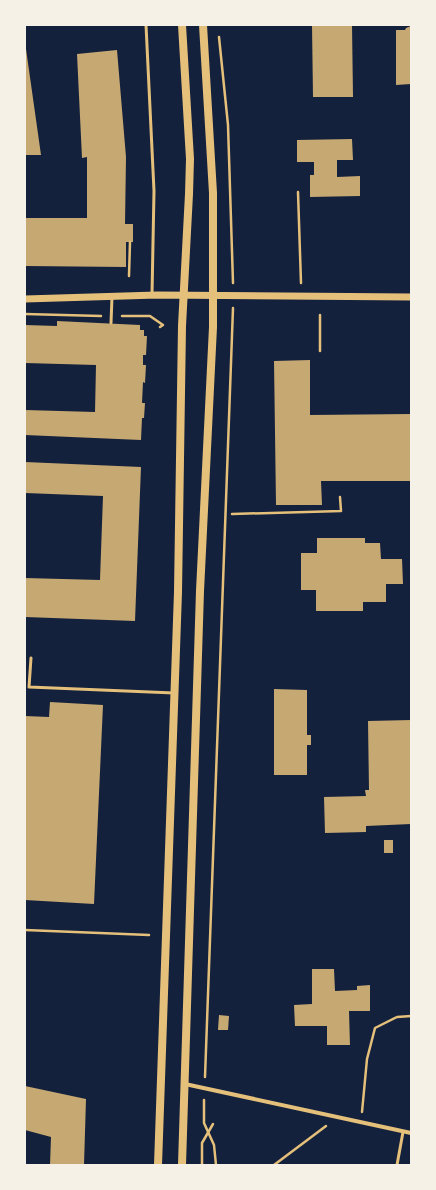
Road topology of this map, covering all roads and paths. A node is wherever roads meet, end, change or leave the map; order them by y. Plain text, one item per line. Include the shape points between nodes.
1 (146, 25) edge
2 (182, 25) edge
3 (202, 25) edge
4 (218, 31) dead end
5 (298, 192) dead end
6 (130, 242) dead end
7 (129, 276) dead end
8 (233, 280) dead end
9 (300, 283) dead end
10 (152, 295) junction
11 (184, 295) junction
12 (112, 296) junction
13 (213, 296) junction
14 (411, 297) edge
15 (25, 299) edge
16 (25, 314) edge
17 (320, 314) dead end
18 (111, 316) junction
19 (232, 322) dead end
20 (111, 323) dead end
21 (160, 327) dead end
22 (320, 351) dead end
23 (340, 498) dead end
24 (232, 514) dead end
25 (31, 658) dead end
26 (174, 693) junction
27 (25, 930) edge
28 (149, 935) dead end
29 (411, 1016) edge
30 (185, 1084) junction
31 (204, 1088) junction
32 (338, 1118) junction
33 (361, 1122) junction
34 (213, 1124) dead end
35 (208, 1132) junction
36 (403, 1132) junction
37 (411, 1134) edge
38 (158, 1165) edge
39 (182, 1165) edge
40 (202, 1165) edge
41 (216, 1165) edge
42 (274, 1165) edge
43 (397, 1165) edge

1 - 10 lane via 154,191
2 - 11 main road via 190,158
3 - 13 main road via 213,193
4 - 8 path via 228,125
5 - 9 path
6 - 7 path
10 - 11 street
10 - 12 street
11 - 13 street
11 - 26 main road
12 - 15 street
12 - 18 lane
13 - 14 street
13 - 30 main road via 200,599
16 - 18 path
17 - 22 path
18 - 20 lane
18 - 21 path via 150,316 163,324
19 - 31 path
23 - 24 path via 341,511
25 - 26 lane via 29,688
26 - 38 main road
27 - 28 path
29 - 33 path via 397,1017 375,1028 367,1059
30 - 31 street
30 - 39 main road
31 - 32 street
31 - 35 path via 204,1122
32 - 33 street
32 - 42 path
33 - 36 street
34 - 35 path
35 - 40 path via 202,1143
35 - 41 path via 214,1145
36 - 37 street
36 - 43 lane

